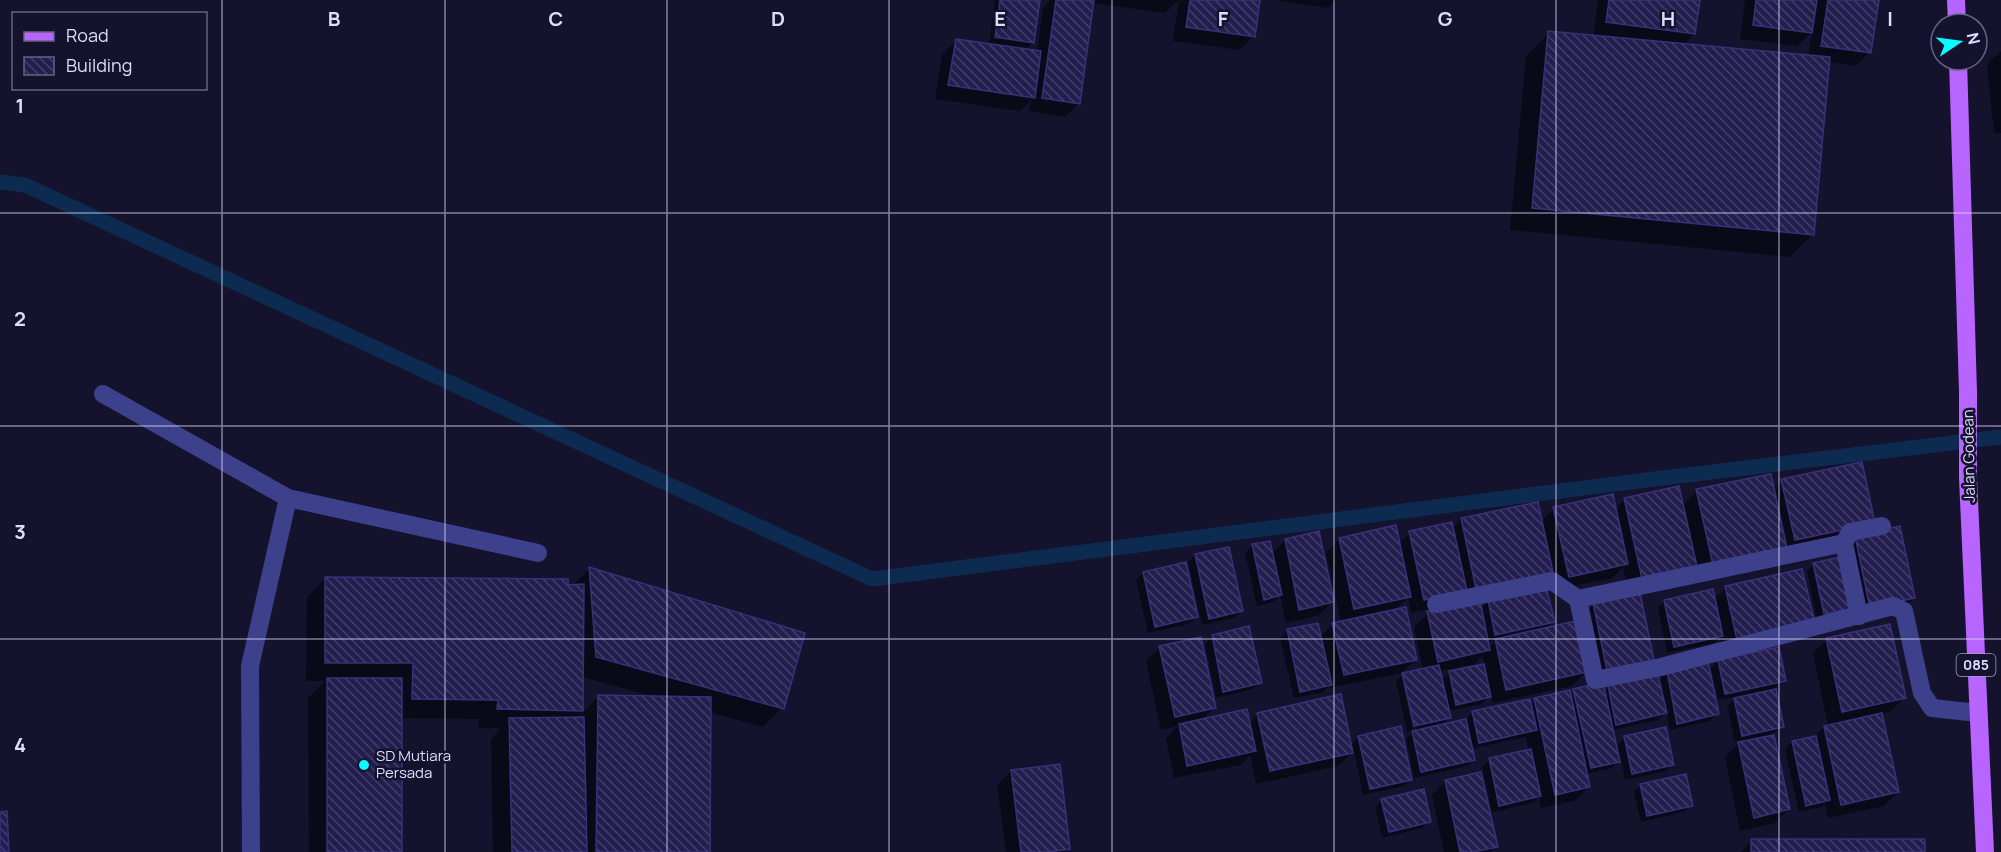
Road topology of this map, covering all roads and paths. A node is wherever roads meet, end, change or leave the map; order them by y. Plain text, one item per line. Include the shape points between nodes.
1 (1958, 72) edge
2 (103, 394) dead end
3 (288, 498) junction
4 (1882, 526) dead end
5 (1844, 543) junction
6 (538, 553) dead end
7 (1578, 599) junction
8 (1436, 604) dead end
9 (1859, 616) junction
10 (1978, 713) junction
11 (251, 852) edge
12 (1985, 852) edge

1 - 10 main road, Jalan Godean / 085
2 - 3 lane
3 - 6 lane
3 - 11 lane via 250,666
4 - 5 lane via 1850,532
5 - 7 lane
5 - 9 lane
7 - 8 lane via 1552,581
7 - 9 lane via 1595,680
9 - 10 lane via 1893,606 1904,610 1922,693 1932,708
10 - 12 main road, Jalan Godean / 085

